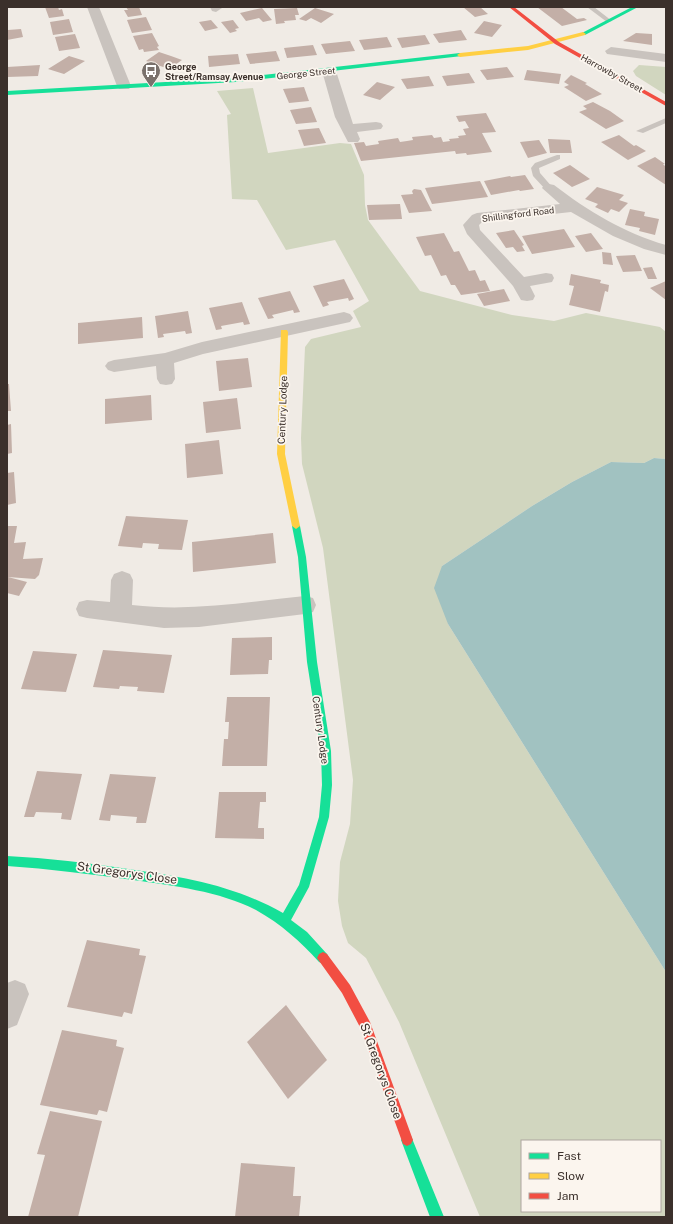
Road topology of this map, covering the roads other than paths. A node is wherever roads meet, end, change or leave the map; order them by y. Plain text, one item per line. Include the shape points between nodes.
1 (93, 7) edge
2 (511, 7) edge
3 (590, 7) edge
4 (636, 7) edge
5 (609, 21) junction
6 (557, 43) junction
7 (611, 51) dead end
8 (666, 58) edge
9 (329, 71) junction
10 (124, 86) junction
11 (7, 93) edge
12 (666, 104) edge
13 (666, 120) edge
14 (376, 126) dead end
15 (640, 131) dead end
16 (557, 157) dead end
17 (549, 188) joint
18 (573, 207) junction
19 (666, 250) edge
20 (546, 278) dead end
21 (344, 318) dead end
22 (284, 332) junction
23 (165, 358) junction
24 (114, 366) dead end
25 (166, 379) dead end
26 (122, 580) dead end
27 (305, 605) junction
28 (87, 609) dead end
29 (121, 613) junction
30 (7, 861) edge
31 (285, 920) junction
32 (437, 1217) edge

1 - 10 street
2 - 6 street, Harrowby Street
3 - 5 lane
4 - 5 street, George Street
5 - 6 street, George Street via 578,37
6 - 9 street, George Street
6 - 12 street, Harrowby Street
7 - 8 street via 624,57
9 - 10 street, George Street via 236,80
9 - 14 street via 342,117 350,134
10 - 11 street, George Street
13 - 15 lane
16 - 17 lane via 535,168 536,174
17 - 18 street, Shillingford Road
18 - 19 street, Shillingford Road via 623,236
18 - 20 street, Shillingford Road via 483,217 473,222 470,229 524,290
21 - 22 street
22 - 23 street
22 - 27 street, Century Lodge via 281,454 299,537
23 - 24 street
23 - 25 street
26 - 29 street
27 - 29 street via 199,617 164,618
27 - 31 street, Century Lodge via 326,752 327,785 324,817 304,887
28 - 29 street
30 - 31 street, St Gregorys Close via 56,864 188,882 249,900
31 - 32 street, St Gregorys Close via 321,956 346,989 366,1026

